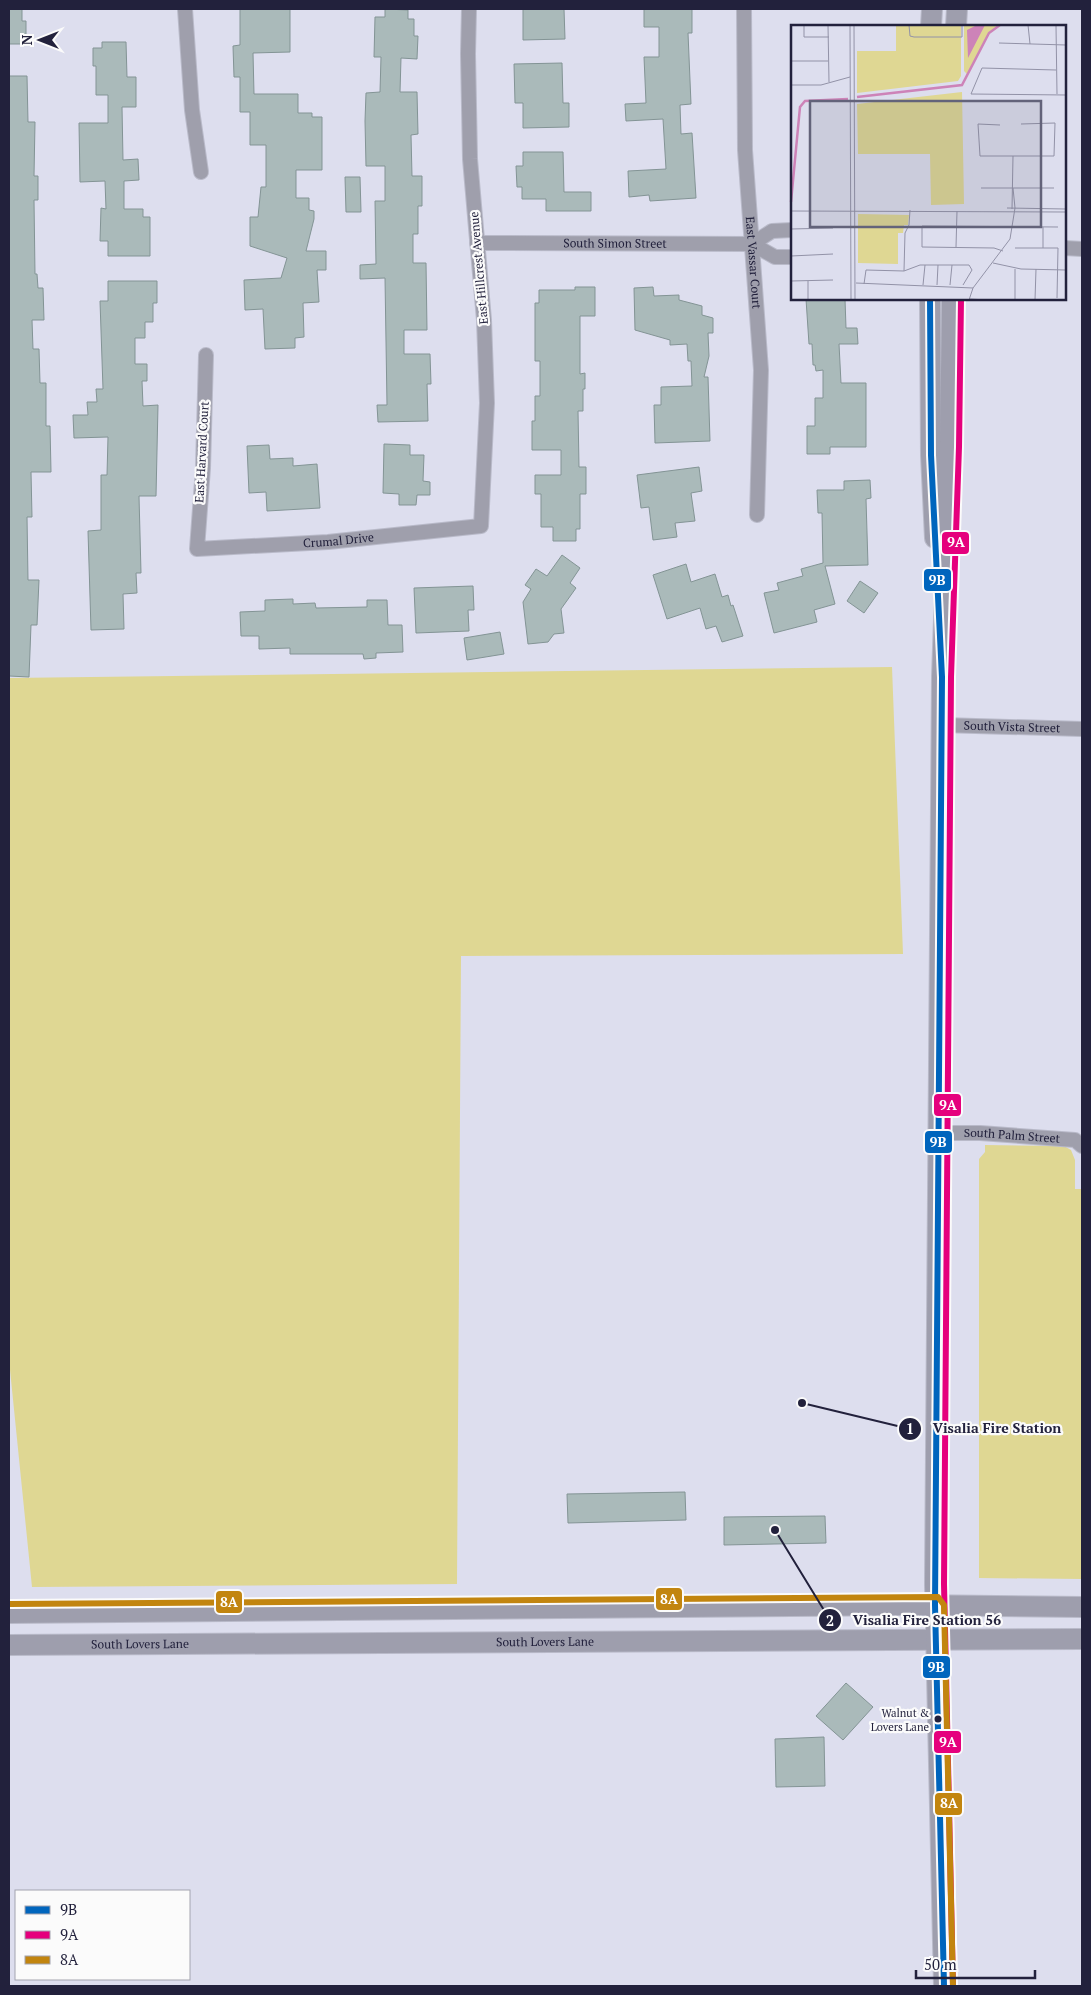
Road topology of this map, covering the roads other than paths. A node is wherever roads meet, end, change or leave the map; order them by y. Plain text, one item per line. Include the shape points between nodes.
1 (185, 9) edge
2 (469, 9) edge
3 (744, 9) edge
4 (932, 9) edge
5 (957, 9) edge
6 (931, 25) edge
7 (956, 25) edge
8 (202, 172) dead end
9 (791, 230) edge
10 (476, 243) junction
11 (752, 244) junction
12 (1066, 248) edge
13 (1082, 249) edge
14 (791, 257) edge
15 (930, 300) edge
16 (952, 300) edge
17 (206, 355) dead end
18 (757, 515) dead end
19 (481, 526) joint
20 (197, 549) joint
21 (942, 677) junction
22 (942, 724) junction
23 (1082, 729) edge
24 (940, 1133) junction
25 (1082, 1146) edge
26 (935, 1605) junction
27 (1082, 1607) edge
28 (9, 1613) edge
29 (935, 1638) junction
30 (1082, 1639) edge
31 (9, 1646) edge
32 (944, 1986) edge

1 - 8 street via 192,110
2 - 10 street, East Hillcrest Avenue via 470,158
3 - 11 street, East Vassar Court via 745,150
4 - 6 main road
5 - 7 main road
9 - 11 street via 772,231
10 - 11 street, South Simon Street
10 - 19 street, East Hillcrest Avenue via 484,320 487,403
11 - 14 street via 774,257
11 - 18 street, East Vassar Court via 761,370
12 - 13 street
15 - 21 main road via 931,455
16 - 21 main road
17 - 20 street, East Harvard Court
19 - 20 street, Crumal Drive via 328,542
21 - 22 main road
22 - 23 street, South Vista Street
22 - 24 main road
24 - 25 street, South Palm Street via 1075,1140
24 - 26 main road
26 - 27 main road
26 - 28 main road
26 - 29 main road
29 - 30 main road, South Lovers Lane
29 - 31 main road, South Lovers Lane
29 - 32 main road

